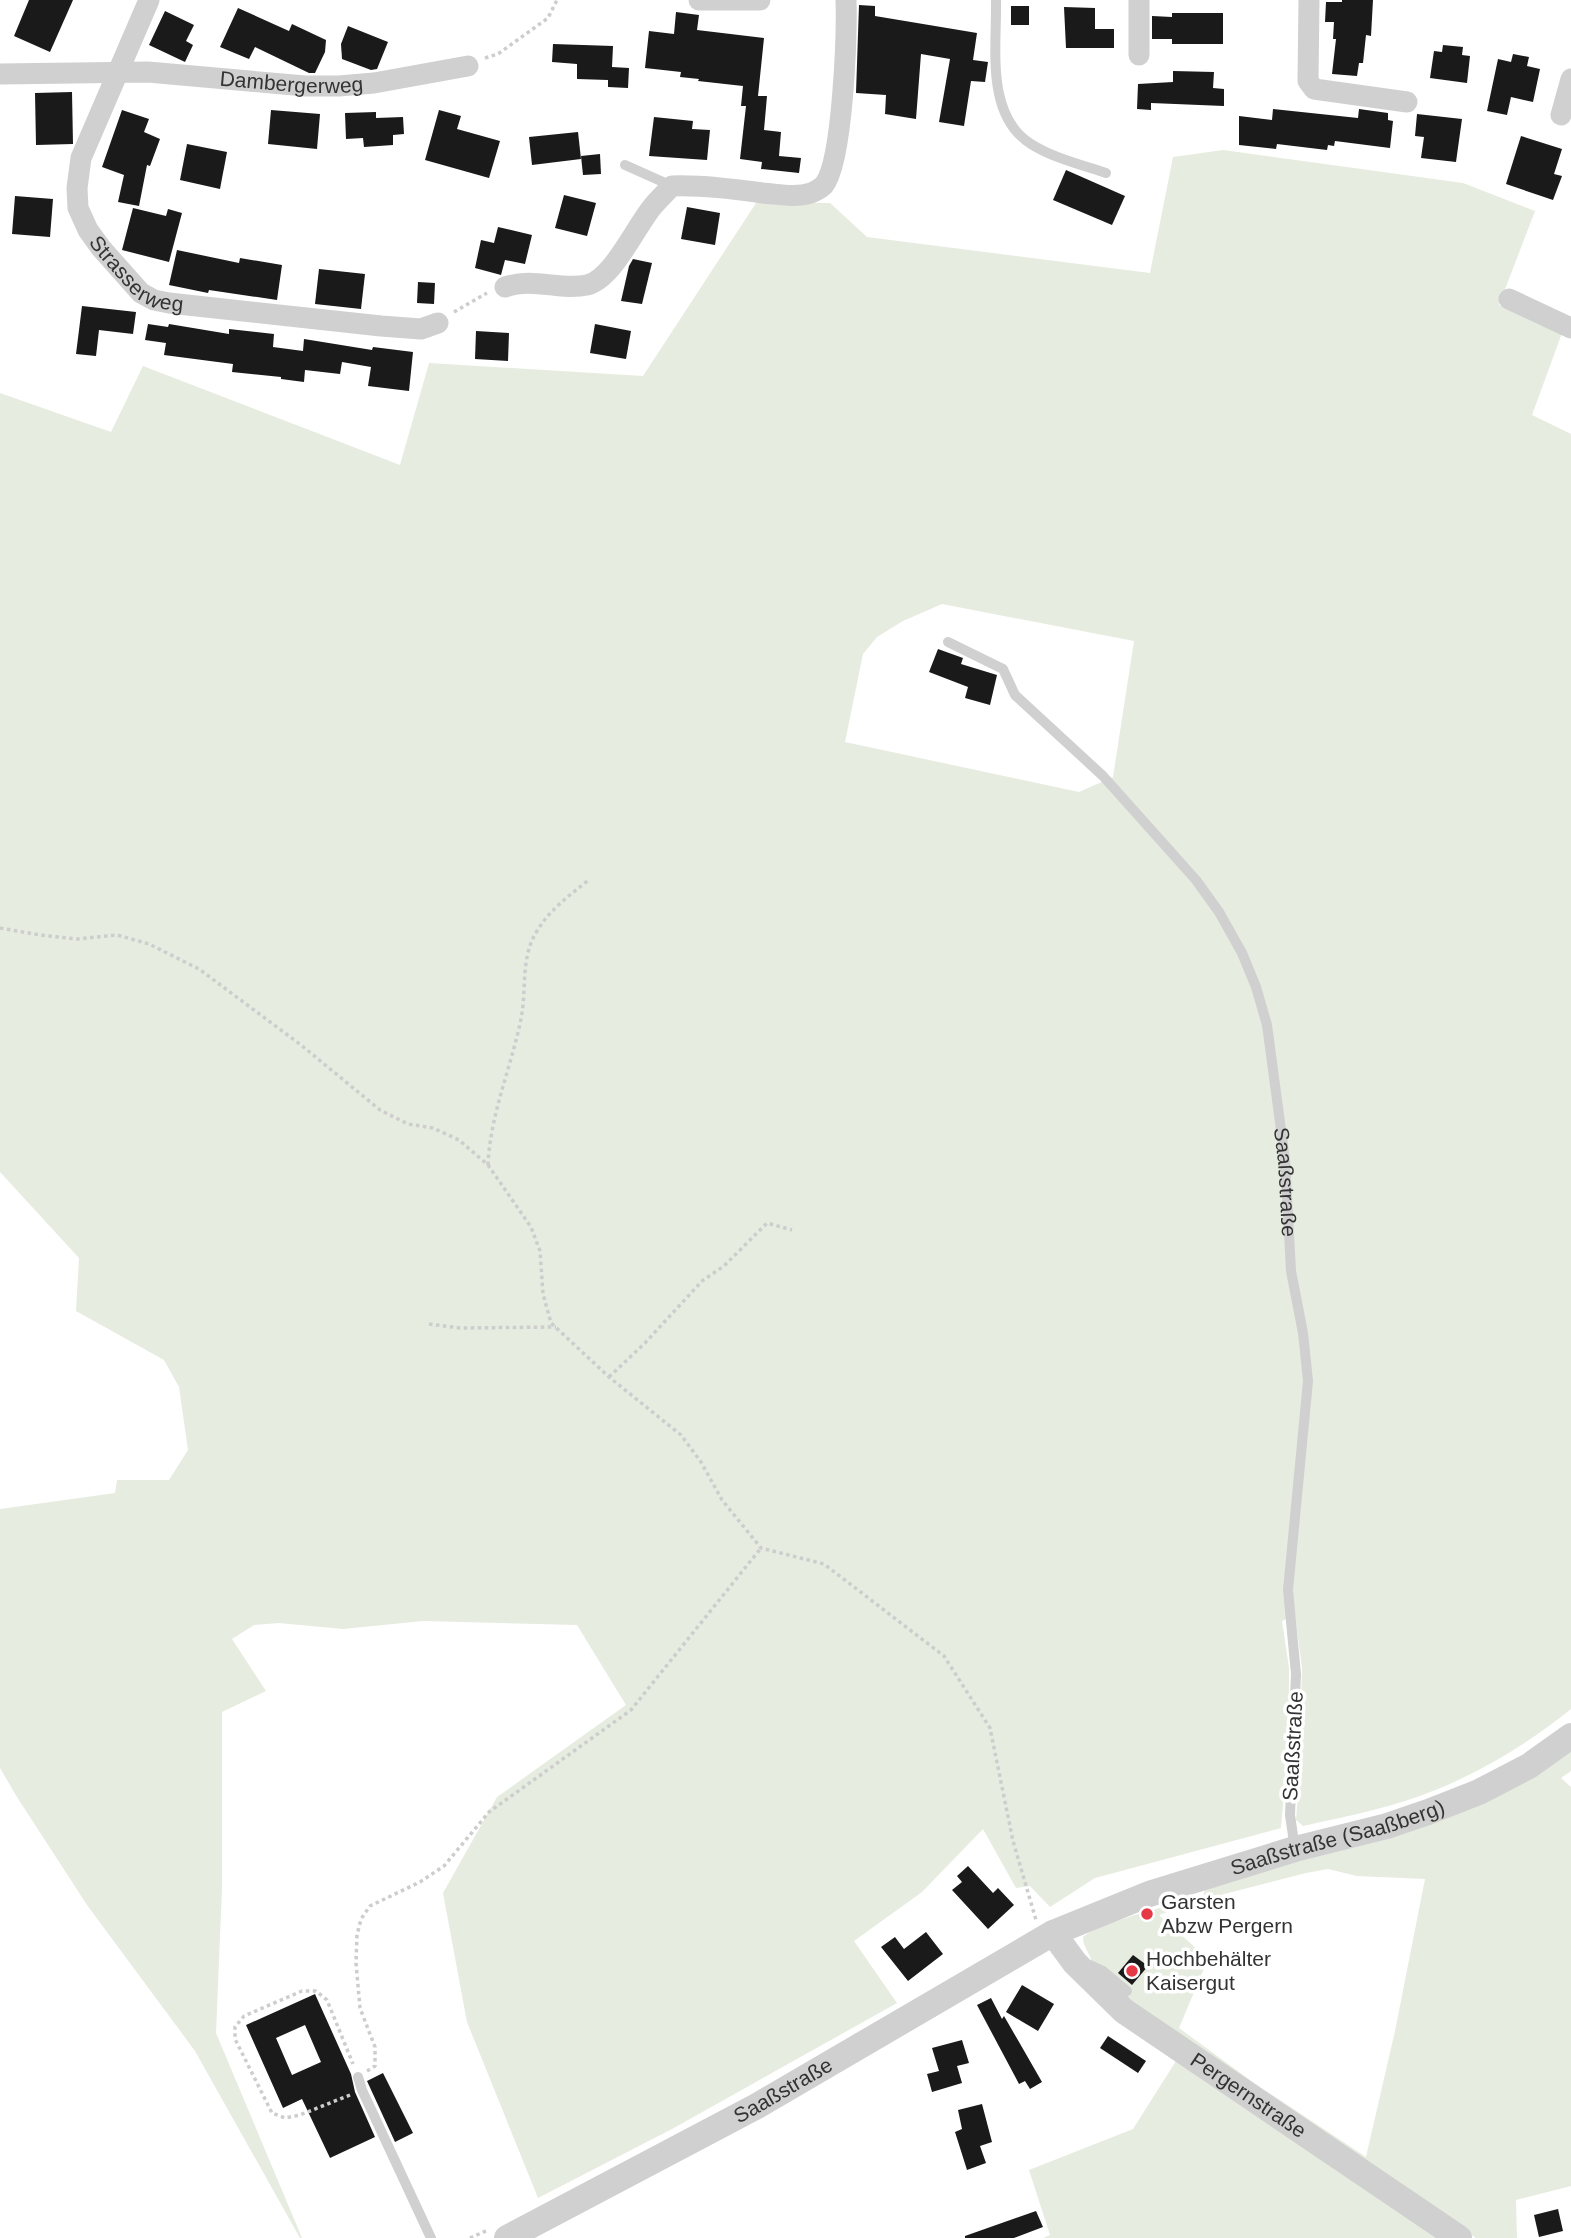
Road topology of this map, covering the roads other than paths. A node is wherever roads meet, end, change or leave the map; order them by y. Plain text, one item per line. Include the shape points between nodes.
1 (149, 0) edge
2 (699, 0) edge
3 (760, 0) edge
4 (846, 0) edge
5 (996, 0) edge
6 (1139, 0) edge
7 (1310, 0) edge
8 (1139, 55) dead end
9 (468, 66) road end
10 (116, 72) junction
11 (0, 74) edge
12 (1571, 79) edge
13 (1407, 102) dead end
14 (1561, 115) dead end
15 (625, 165) dead end
16 (1106, 173) dead end
17 (672, 186) junction
18 (505, 287) road end
19 (1509, 299) dead end
20 (438, 323) road end
21 (1571, 328) edge
22 (947, 642) dead end
23 (1571, 1736) edge
24 (1295, 1849) junction
25 (1046, 1936) junction
26 (1075, 1963) junction
27 (1127, 1991) dead end
28 (358, 2077) road end
29 (431, 2238) edge
30 (507, 2238) edge
31 (1459, 2238) edge

1 - 10 street, Strasserweg
2 - 3 street
4 - 17 street via 842,99 831,170 823,186 792,196
5 - 16 lane via 1000,101 1006,118 1031,144
6 - 8 street
7 - 13 street via 1310,86
9 - 10 street, Dambergerweg via 339,86
10 - 11 street, Dambergerweg
10 - 20 street, Strasserweg via 81,158 78,208 88,230 141,293 169,303 381,326 421,329
12 - 14 street
15 - 17 lane
17 - 18 street via 608,271 591,284 519,282
19 - 21 street
22 - 24 lane, Saaßstraße via 1003,669 1015,695 1103,776 1196,880 1242,953 1267,1025 1285,1160 1291,1271 1308,1381 1288,1590 1296,1674 1290,1815
23 - 24 street, Saaßstraße (Saaßberg) via 1529,1766 1479,1792 1387,1826
24 - 25 street, Saaßstraße (Saaßberg) via 1149,1894
25 - 26 street, Pergernstraße
25 - 30 street, Saaßstraße via 769,2100
26 - 27 lane via 1103,1971
26 - 31 street, Pergernstraße via 1124,2011
28 - 29 lane

